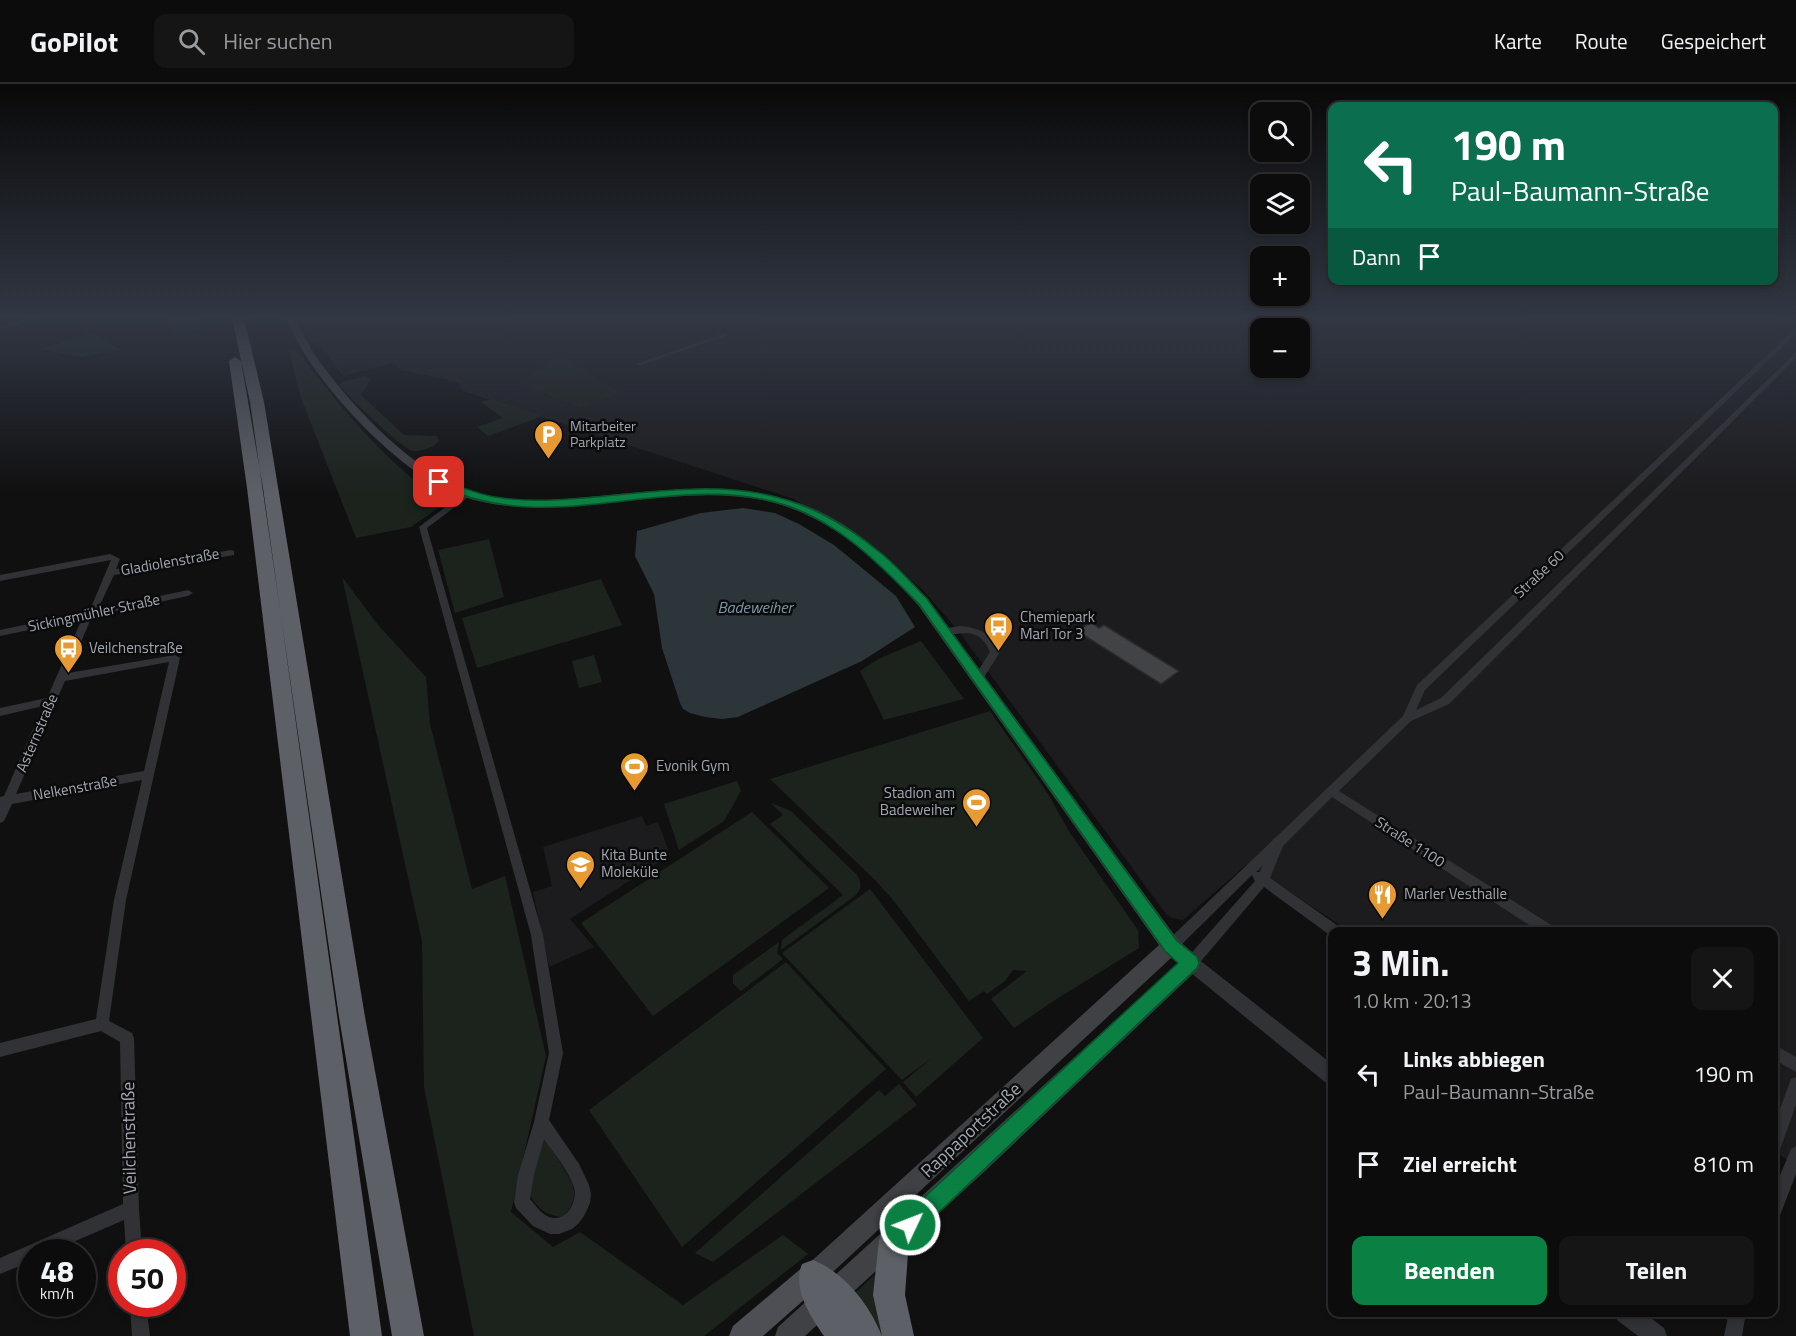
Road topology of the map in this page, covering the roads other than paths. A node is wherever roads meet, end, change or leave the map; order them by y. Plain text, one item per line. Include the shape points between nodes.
1 (238, 376) edge
2 (252, 376) edge
3 (326, 376) edge
4 (1747, 376) edge
5 (1773, 376) edge
6 (467, 495) junction
7 (231, 553) dead end
8 (109, 573) junction
9 (0, 578) edge
10 (188, 593) dead end
11 (88, 615) junction
12 (946, 631) junction
13 (0, 633) edge
14 (981, 673) junction
15 (61, 678) junction
16 (50, 700) junction
17 (0, 712) edge
18 (1407, 718) junction
19 (149, 774) junction
20 (1331, 790) junction
21 (4, 801) edge
22 (0, 818) edge
23 (1279, 843) junction
24 (1250, 870) junction
25 (1263, 880) junction
26 (1329, 927) edge
27 (1543, 927) edge
28 (1171, 946) junction
29 (1191, 963) junction
30 (102, 1024) junction
31 (0, 1050) edge
32 (1778, 1054) edge
33 (1796, 1065) edge
34 (1328, 1073) edge
35 (1796, 1084) edge
36 (541, 1122) junction
37 (1778, 1136) edge
38 (1794, 1158) edge
39 (1778, 1199) edge
40 (131, 1209) junction
41 (133, 1239) edge
42 (894, 1240) junction
43 (0, 1266) edge
44 (823, 1290) junction
45 (139, 1317) edge
46 (1631, 1317) edge
47 (1737, 1317) edge
48 (141, 1336) edge
49 (366, 1336) edge
50 (408, 1336) edge
51 (743, 1336) edge
52 (788, 1336) edge
53 (843, 1336) edge
54 (866, 1336) edge
55 (898, 1336) edge
56 (1656, 1336) edge
57 (1733, 1336) edge

1 - 49 highway via 257,499
2 - 50 highway via 352,1017
3 - 6 main road via 422,471
4 - 18 street, Straße 60 via 1421,688
5 - 18 street via 1444,701
6 - 12 main road via 529,504 704,490 779,500 820,516 879,557 912,588
6 - 36 street via 423,527 537,934 556,1053
7 - 8 street, Gladiolenstraße
8 - 9 street, Gladiolenstraße via 115,557
8 - 11 street, Gladiolenstraße via 96,606
10 - 11 street, Sickingmühler Straße
11 - 13 street, Sickingmühler Straße
11 - 15 street, Asternstraße
12 - 14 main road
12 - 14 street via 968,628 984,638 986,651
14 - 28 main road
15 - 16 street, Asternstraße
15 - 19 street via 175,658
16 - 17 street
16 - 21 street, Asternstraße
18 - 20 street, Straße 60
19 - 21 street, Nelkenstraße
19 - 30 street via 120,900
20 - 23 street, Straße 60
20 - 27 street, Straße 1100
21 - 22 street, Asternstraße
23 - 24 street, Straße 60
23 - 25 street
24 - 25 street
24 - 28 street, Straße 60
25 - 26 street
25 - 29 street
28 - 29 main road
28 - 44 main road, Rappaportstraße
29 - 34 street
29 - 42 main road, Rappaportstraße
30 - 31 street
30 - 40 street, Veilchenstraße via 127,1038
32 - 33 street
35 - 37 street
36 - 36 street via 582,1186 579,1212 571,1222 557,1226 543,1223 522,1202
38 - 39 street
40 - 41 street, Veilchenstraße
40 - 43 street
42 - 44 main road, Rappaportstraße
42 - 55 highway via 889,1295
44 - 51 main road, Rappaportstraße
44 - 52 main road, Rappaportstraße
44 - 53 highway
44 - 54 highway
45 - 48 street
46 - 56 street
47 - 57 street

